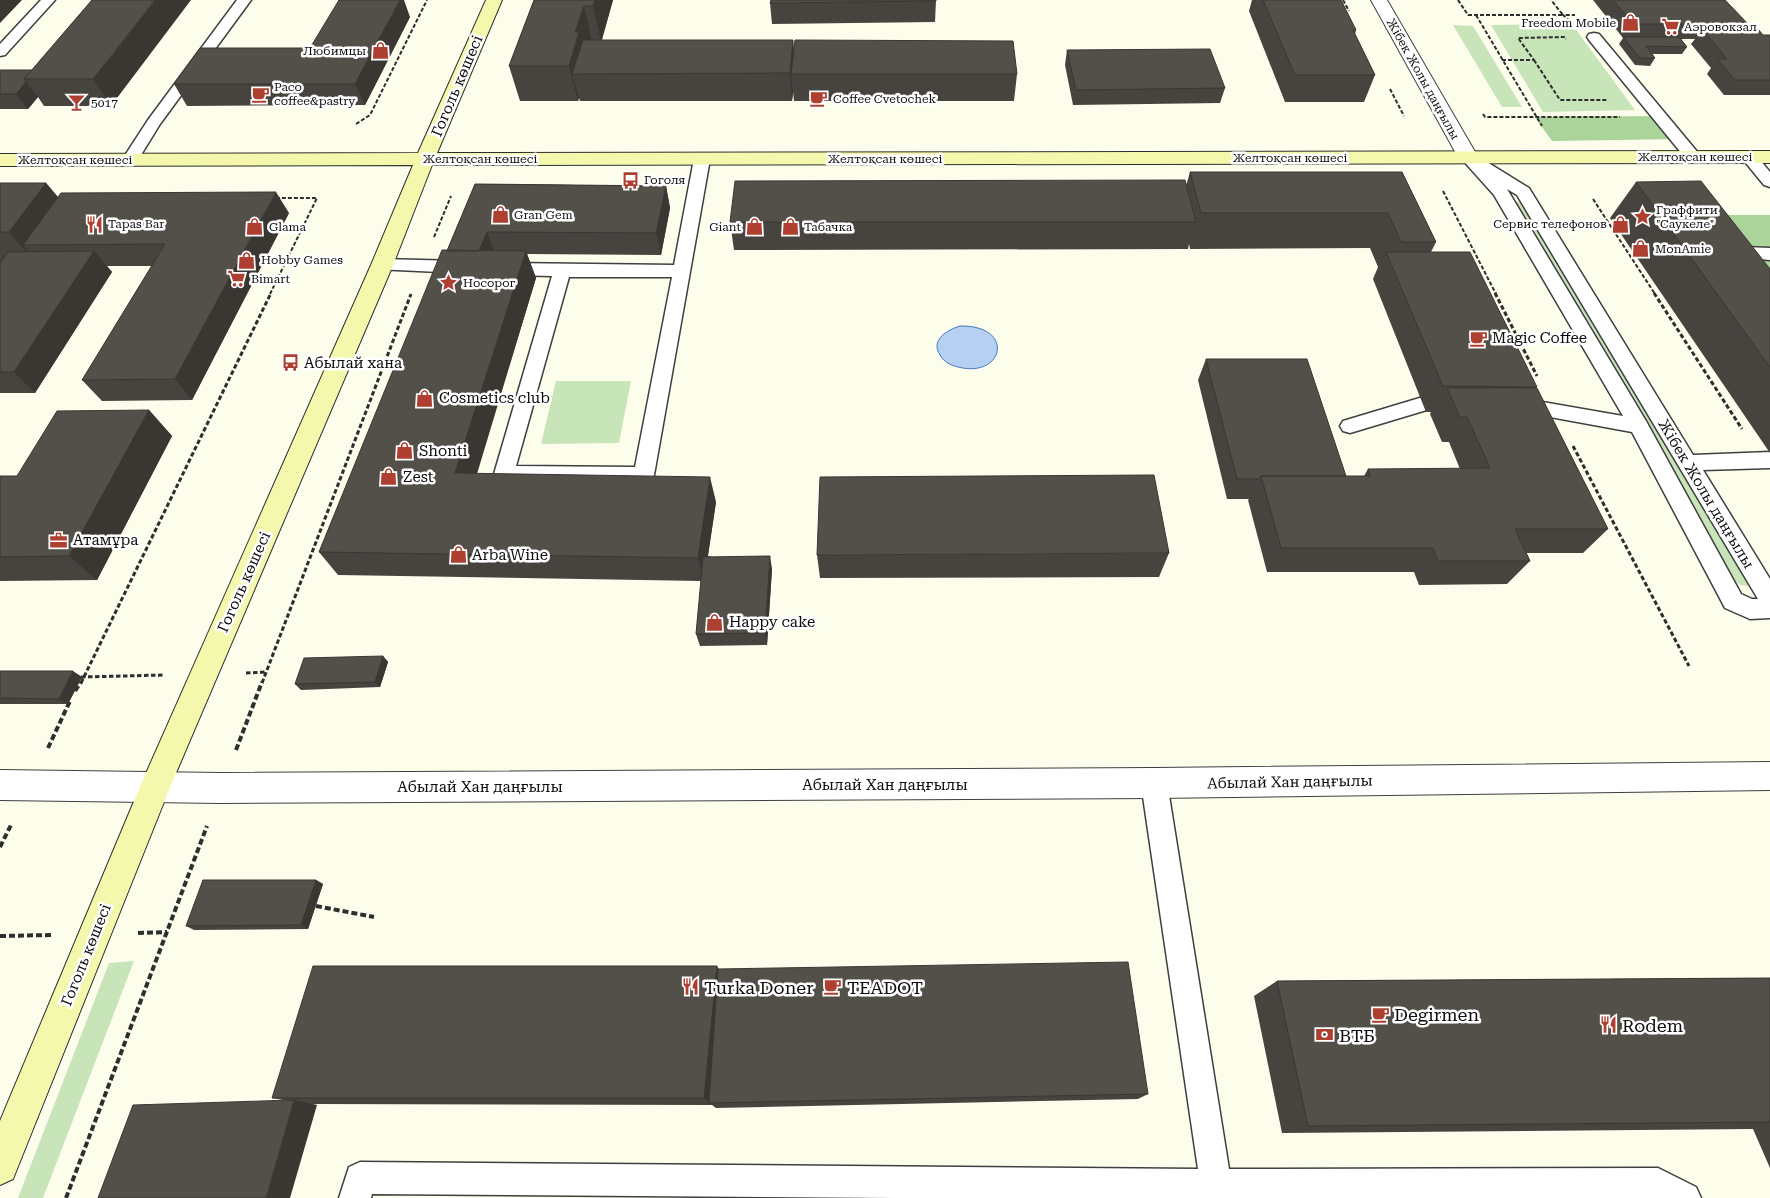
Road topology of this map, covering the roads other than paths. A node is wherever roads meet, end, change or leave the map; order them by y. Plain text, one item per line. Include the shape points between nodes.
1 (48, 0) edge
2 (244, 0) edge
3 (494, 0) edge
4 (1379, 0) edge
5 (1594, 37) dead end
6 (0, 52) edge
7 (1468, 157) junction
8 (1694, 157) junction
9 (1749, 157) junction
10 (1770, 157) edge
11 (425, 159) junction
12 (702, 159) junction
13 (0, 160) edge
14 (130, 160) junction
15 (1770, 182) edge
16 (1770, 254) edge
17 (382, 266) junction
18 (460, 267) edge
19 (1754, 268) edge
20 (491, 269) edge
21 (562, 270) junction
22 (682, 271) junction
23 (1423, 404) dead end
24 (1513, 404) edge
25 (1350, 426) dead end
26 (1639, 426) junction
27 (1766, 460) edge
28 (1688, 463) junction
29 (1770, 776) edge
30 (1154, 783) junction
31 (0, 785) edge
32 (155, 787) junction
33 (0, 1166) edge
34 (1216, 1184) junction
35 (355, 1198) edge
36 (1686, 1198) edge

1 - 6 lane
2 - 14 lane via 153,123
3 - 11 main road, Гоголь көшесі
4 - 7 street, Жібек Жолы даңғылы
5 - 8 lane
7 - 8 main road, Желтоқсан көшесі
7 - 12 main road, Желтоқсан көшесі
7 - 26 lane, Жібек Жолы даңғылы via 1501,192
7 - 28 lane, Жібек Жолы даңғылы via 1523,192
8 - 9 main road, Желтоқсан көшесі
9 - 10 main road, Желтоқсан көшесі
9 - 15 lane
11 - 12 main road, Желтоқсан көшесі
11 - 14 main road, Желтоқсан көшесі
11 - 17 main road, Гоголь көшесі
12 - 22 lane
13 - 14 main road, Желтоқсан көшесі
16 - 19 lane via 1744,253
17 - 18 lane
17 - 32 main road, Гоголь көшесі
20 - 21 lane
21 - 22 lane
21 - 22 lane via 504,474 644,475
23 - 25 lane
24 - 26 lane
26 - 28 lane, Жібек Жолы даңғылы via 1733,601 1750,609 1768,609 1769,597
27 - 28 lane
29 - 30 street, Абылай Хан даңғылы
30 - 32 street, Абылай Хан даңғылы
30 - 34 lane
31 - 32 street, Абылай Хан даңғылы
32 - 33 main road, Гоголь көшесі
34 - 35 lane via 360,1178
34 - 36 lane via 1658,1184

